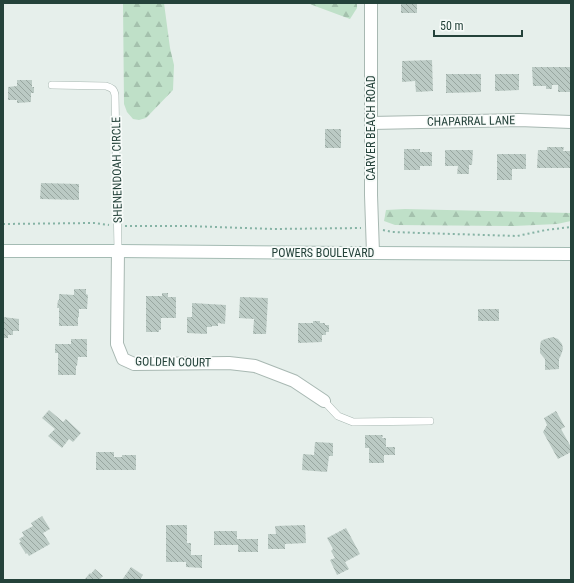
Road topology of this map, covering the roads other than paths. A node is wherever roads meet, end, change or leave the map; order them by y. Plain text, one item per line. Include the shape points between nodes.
1 (372, 3) edge
2 (52, 85) dead end
3 (571, 122) edge
4 (372, 123) junction
5 (3, 251) edge
6 (118, 251) junction
7 (373, 253) junction
8 (571, 254) edge
9 (324, 401) joint
10 (430, 421) dead end

1 - 4 street, CARVER BEACH ROAD
2 - 6 lane, SHENENDOAH CIRCLE via 106,86 114,90
3 - 4 street, CHAPARRAL LANE via 519,120
4 - 7 street, CARVER BEACH ROAD
5 - 6 street, POWERS BOULEVARD
6 - 7 street, POWERS BOULEVARD
6 - 9 street, GOLDEN COURT via 117,344 123,359 134,364 229,363 255,366 294,381
7 - 8 street, POWERS BOULEVARD
9 - 10 lane via 338,416 353,422

